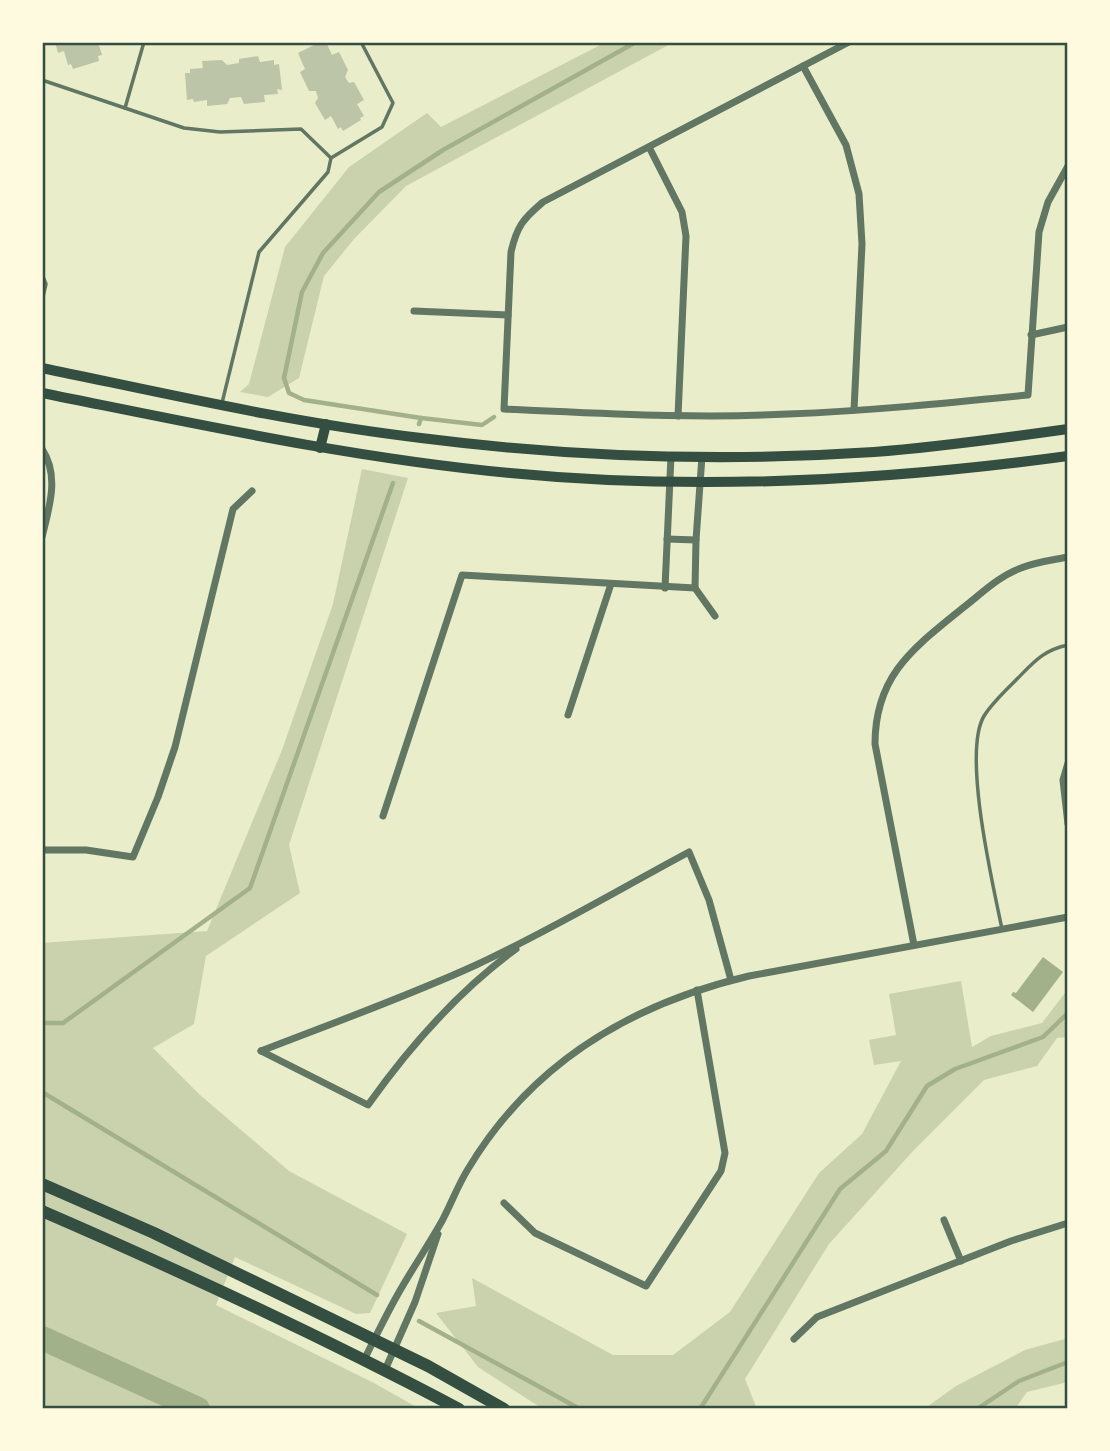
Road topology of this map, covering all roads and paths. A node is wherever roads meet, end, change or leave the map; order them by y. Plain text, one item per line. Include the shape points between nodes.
1 (144, 42) edge
2 (361, 42) edge
3 (849, 42) edge
4 (803, 66) junction
5 (42, 80) edge
6 (125, 107) junction
7 (649, 147) junction
8 (331, 159) junction
9 (1068, 166) edge
10 (42, 274) edge
11 (42, 301) edge
12 (414, 311) dead end
13 (508, 315) junction
14 (1068, 327) edge
15 (1031, 335) junction
16 (42, 368) edge
17 (42, 393) edge
18 (222, 405) junction
19 (854, 410) junction
20 (678, 416) junction
21 (326, 424) junction
22 (1068, 429) edge
23 (320, 448) junction
24 (43, 450) edge
25 (671, 456) junction
26 (702, 456) junction
27 (1068, 456) edge
28 (700, 481) junction
29 (669, 482) junction
30 (252, 491) dead end
31 (42, 537) edge
32 (667, 539) junction
33 (696, 540) junction
34 (1068, 558) edge
35 (611, 584) junction
36 (665, 588) junction
37 (695, 588) junction
38 (715, 616) dead end
39 (1068, 645) edge
40 (568, 715) dead end
41 (1068, 763) edge
42 (383, 816) dead end
43 (1068, 823) edge
44 (42, 850) edge
45 (1068, 917) edge
46 (1002, 929) junction
47 (533, 937) junction
48 (914, 946) junction
49 (732, 980) junction
50 (696, 990) junction
51 (42, 1184) edge
52 (504, 1203) dead end
53 (42, 1211) edge
54 (442, 1220) junction
55 (944, 1220) dead end
56 (1068, 1223) edge
57 (961, 1261) junction
58 (794, 1339) dead end
59 (374, 1340) junction
60 (395, 1350) junction
61 (364, 1360) junction
62 (385, 1370) junction
63 (459, 1409) edge
64 (504, 1409) edge

1 - 6 lane
2 - 8 lane via 393,103 382,127
3 - 4 street
4 - 7 street
4 - 19 street via 846,145 859,194 862,244
5 - 6 lane
6 - 8 lane via 184,128 220,132 301,129
7 - 13 street via 543,202 524,218 511,252
7 - 20 street via 682,212 686,236
8 - 18 lane via 328,172 259,252
9 - 15 street via 1048,202 1039,232
10 - 11 lane via 46,292
12 - 13 street
13 - 20 street via 504,409
14 - 15 street
15 - 19 street via 1028,395
16 - 18 main road
17 - 23 main road
18 - 21 main road
19 - 20 street
21 - 23 main road
21 - 25 main road via 506,447
22 - 26 main road via 874,452
23 - 29 main road via 512,473
24 - 31 street via 53,474
25 - 26 main road
25 - 29 street
26 - 28 street
27 - 28 main road via 975,469
28 - 29 main road
28 - 33 street
29 - 32 street
30 - 44 street via 233,509 175,747 133,857
32 - 33 street
32 - 36 street
33 - 37 street
34 - 48 street via 1022,567 1000,578 918,644 901,662 883,695 875,744
35 - 36 street
35 - 40 street
35 - 42 street via 462,575
36 - 37 street
37 - 38 street
39 - 46 lane via 1051,648 1005,691 983,718 976,743 977,781
41 - 43 street via 1063,780
45 - 46 street
46 - 48 street
47 - 47 street via 415,992 261,1051 368,1105 438,1017
47 - 49 street via 689,852 709,900
48 - 49 street
49 - 50 street
50 - 52 street via 725,1153 721,1171 646,1286 535,1233
50 - 54 street via 625,1020 552,1070 492,1133
51 - 59 main road
53 - 61 main road
54 - 59 street
54 - 60 street
55 - 57 street
56 - 57 street
57 - 58 street via 817,1317
59 - 60 main road
59 - 61 street
60 - 62 street
60 - 64 main road
61 - 62 main road
62 - 63 main road

